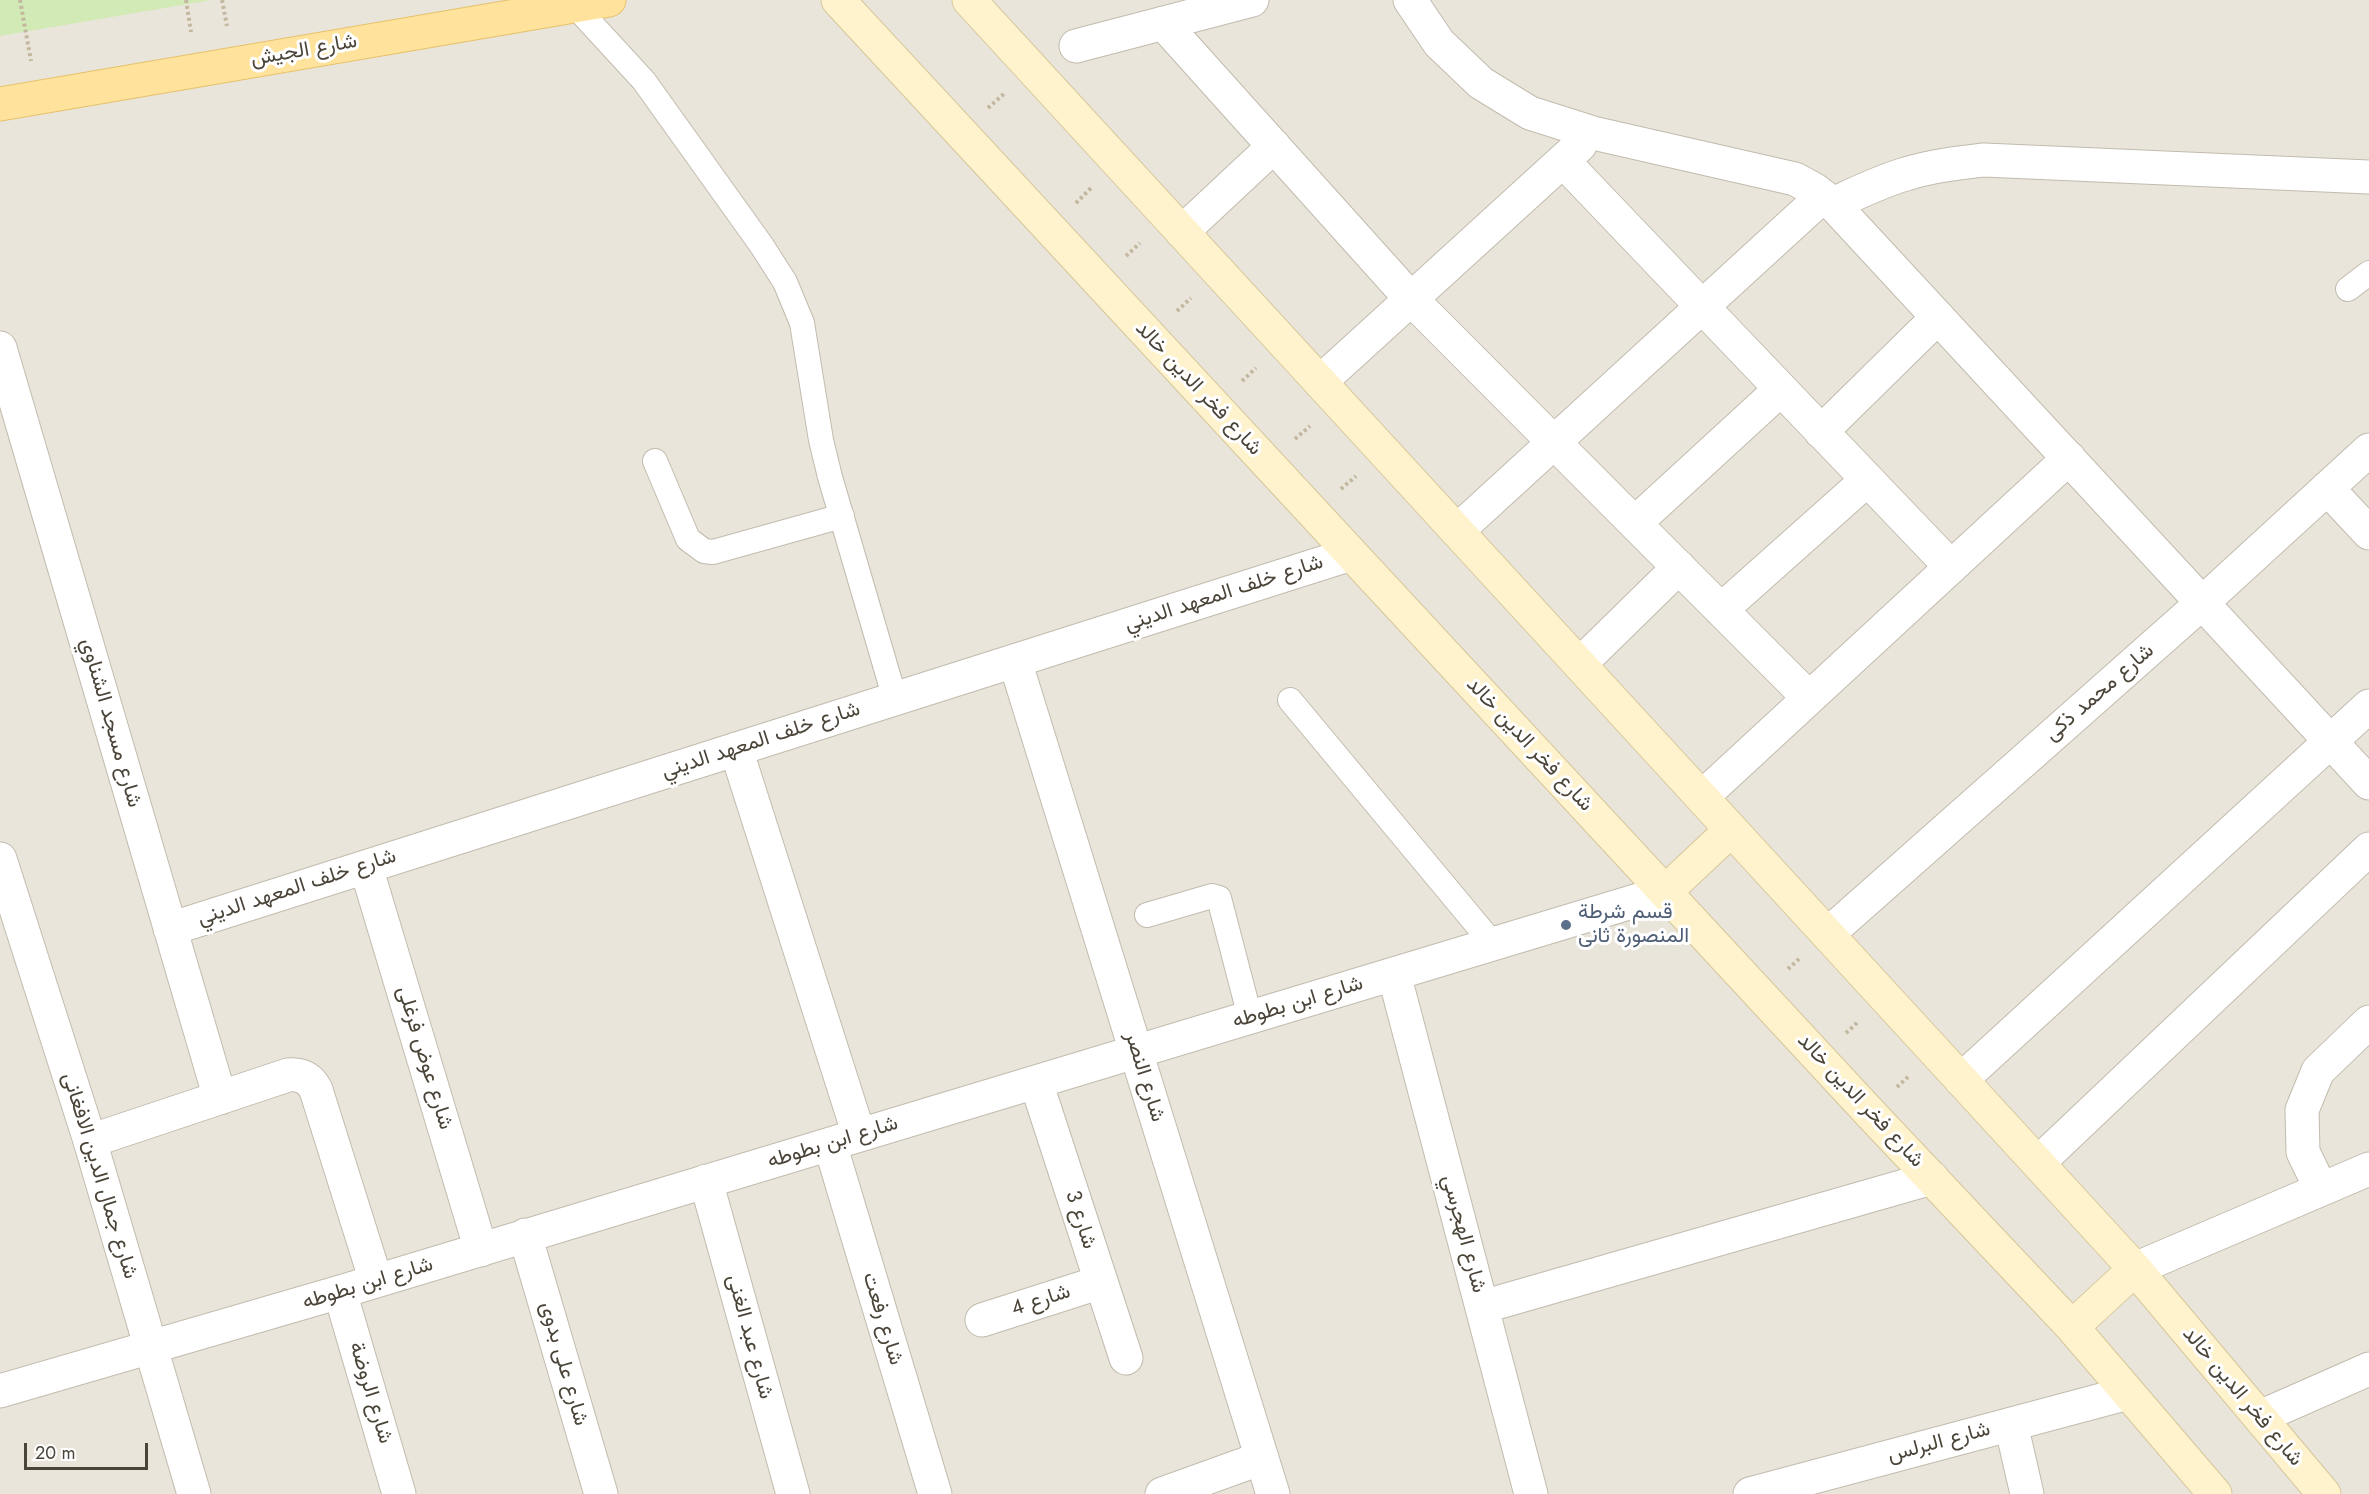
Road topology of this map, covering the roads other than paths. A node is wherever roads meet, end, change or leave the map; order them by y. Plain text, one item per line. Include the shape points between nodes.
1 (609, 0) edge
2 (838, 0) edge
3 (969, 0) edge
4 (1252, 0) edge
5 (1410, 0) edge
6 (575, 6) junction
7 (1163, 23) junction
8 (1076, 46) dead end
9 (0, 104) edge
10 (1593, 133) junction
11 (1274, 146) junction
12 (1563, 161) junction
13 (2369, 177) edge
14 (1828, 200) junction
15 (1175, 225) junction
16 (2369, 273) edge
17 (2348, 289) dead end
18 (1411, 299) junction
19 (1702, 307) junction
20 (1938, 316) junction
21 (0, 348) edge
22 (1780, 389) junction
23 (1328, 391) junction
24 (1821, 432) junction
25 (1555, 442) junction
26 (2369, 450) edge
27 (2069, 458) junction
28 (655, 461) dead end
29 (1867, 480) junction
30 (2327, 488) junction
31 (842, 516) junction
32 (1635, 523) junction
33 (1457, 531) junction
34 (2369, 533) edge
35 (1351, 554) junction
36 (1679, 567) junction
37 (1951, 567) junction
38 (2202, 603) junction
39 (1721, 610) junction
40 (1015, 661) junction
41 (1580, 664) junction
42 (1809, 698) junction
43 (895, 699) junction
44 (1290, 700) dead end
45 (2369, 706) edge
46 (2330, 741) junction
47 (736, 749) junction
48 (2369, 783) edge
49 (1702, 797) junction
50 (1731, 830) junction
51 (2369, 849) edge
52 (0, 860) edge
53 (366, 867) junction
54 (1665, 892) junction
55 (1147, 915) dead end
56 (9, 917) edge
57 (170, 929) junction
58 (1828, 934) junction
59 (1493, 944) junction
60 (1394, 974) junction
61 (1250, 1017) junction
62 (2369, 1022) edge
63 (1136, 1052) junction
64 (1961, 1080) junction
65 (1036, 1082) junction
66 (220, 1098) junction
67 (844, 1139) junction
68 (90, 1141) junction
69 (2038, 1163) junction
70 (2369, 1169) edge
71 (1932, 1178) junction
72 (706, 1181) junction
73 (2321, 1189) junction
74 (525, 1235) junction
75 (482, 1250) junction
76 (2135, 1269) junction
77 (376, 1281) junction
78 (1101, 1282) junction
79 (340, 1292) junction
80 (1482, 1307) junction
81 (981, 1320) dead end
82 (2072, 1327) junction
83 (150, 1348) junction
84 (1126, 1358) dead end
85 (2369, 1369) edge
86 (0, 1391) edge
87 (2128, 1393) junction
88 (2260, 1417) junction
89 (2012, 1424) junction
90 (1262, 1458) junction
91 (1805, 1487) edge
92 (194, 1494) edge
93 (399, 1494) edge
94 (601, 1494) edge
95 (793, 1494) edge
96 (935, 1494) edge
97 (1162, 1494) edge
98 (1273, 1494) edge
99 (1532, 1494) edge
100 (1750, 1494) edge
101 (2027, 1494) edge
102 (2215, 1494) edge
103 (2324, 1494) edge

1 - 6 main road, شارع الجيش
2 - 35 main road, شارع فخر الدين خالد
3 - 15 main road, شارع فخر الدين خالد
4 - 7 street
5 - 10 street via 1439,43 1481,83 1530,113
6 - 9 main road, شارع الجيش
6 - 31 lane via 644,81 785,282 802,323 821,440
7 - 8 street
7 - 11 street
10 - 12 street
10 - 14 street via 1795,179
11 - 15 street
11 - 18 street
12 - 18 street
12 - 19 street
13 - 14 street via 1984,160 1906,173
14 - 19 street
14 - 20 street
15 - 23 main road, شارع فخر الدين خالد
16 - 17 lane
18 - 23 street
18 - 25 street
19 - 22 street
19 - 25 street
20 - 24 street
20 - 27 street
21 - 57 street, شارع مسجد الشناوي
22 - 24 street
22 - 32 street
23 - 33 main road, شارع فخر الدين خالد
24 - 29 street
25 - 32 street
25 - 33 street
26 - 30 street, شارع محمد ذكى
27 - 37 street
27 - 38 street
28 - 31 lane via 688,539 704,551 713,552
29 - 37 street
29 - 39 street
30 - 34 street
30 - 38 street, شارع محمد ذكى
31 - 43 lane
32 - 36 street
33 - 41 main road, شارع فخر الدين خالد
35 - 40 street, شارع خلف المعهد الديني
35 - 54 main road, شارع فخر الدين خالد
36 - 39 street
36 - 41 street
37 - 42 street
38 - 46 street
38 - 58 street, شارع محمد ذكى
39 - 42 street
40 - 43 street, شارع خلف المعهد الديني
40 - 63 street, شارع النصر
41 - 49 main road, شارع فخر الدين خالد
42 - 49 street
43 - 47 street, شارع خلف المعهد الديني
44 - 59 lane
45 - 46 street
46 - 48 street
46 - 64 street
47 - 53 street, شارع خلف المعهد الديني
47 - 67 street, شارع رفعت
49 - 50 main road, شارع فخر الدين خالد
50 - 54 main road
50 - 58 main road, شارع فخر الدين خالد
51 - 69 street
52 - 56 street, شارع جمال الدين الافغانى
53 - 57 street, شارع خلف المعهد الديني
53 - 75 street, شارع عوض فرغلى
54 - 59 street, شارع ابن بطوطه
54 - 71 main road, شارع فخر الدين خالد
55 - 61 lane via 1219,898
56 - 68 street, شارع جمال الدين الافغانى
57 - 66 street, شارع مسجد الشناوي
58 - 64 main road, شارع فخر الدين خالد
59 - 60 street, شارع ابن بطوطه
60 - 61 street, شارع ابن بطوطه
60 - 80 street, شارع الهجرسي
61 - 63 street, شارع ابن بطوطه
62 - 73 street via 2318,1071 2301,1110 2303,1152
63 - 65 street, شارع ابن بطوطه
63 - 90 street, شارع النصر
64 - 69 main road, شارع فخر الدين خالد
65 - 67 street, شارع ابن بطوطه
65 - 78 street, شارع 3
66 - 68 street
66 - 77 street via 288,1075 297,1074 312,1082
67 - 72 street, شارع ابن بطوطه
67 - 96 street, شارع رفعت
68 - 83 street, شارع جمال الدين الافغانى
69 - 76 main road, شارع فخر الدين خالد
70 - 73 street
71 - 80 street
71 - 82 main road, شارع فخر الدين خالد
72 - 74 street, شارع ابن بطوطه
72 - 95 street, شارع عبد الغنى
73 - 76 street
74 - 75 street, شارع ابن بطوطه
74 - 94 street, شارع على بدوى
75 - 77 street, شارع ابن بطوطه
76 - 82 main road
76 - 88 main road, شارع فخر الدين خالد
77 - 79 street, شارع ابن بطوطه
78 - 81 street, شارع 4
78 - 84 street, شارع 3
79 - 83 street, شارع ابن بطوطه
79 - 93 street, شارع الروضة
80 - 99 street, شارع الهجرسي
82 - 87 main road, شارع فخر الدين خالد
83 - 86 street, شارع ابن بطوطه
83 - 92 street, شارع جمال الدين الافغانى
85 - 88 street
87 - 89 street, شارع البرلس
87 - 102 main road, شارع فخر الدين خالد
88 - 103 main road, شارع فخر الدين خالد
89 - 91 street, شارع البرلس
89 - 101 street
90 - 97 street
90 - 98 street, شارع النصر
91 - 100 street, شارع البرلس

